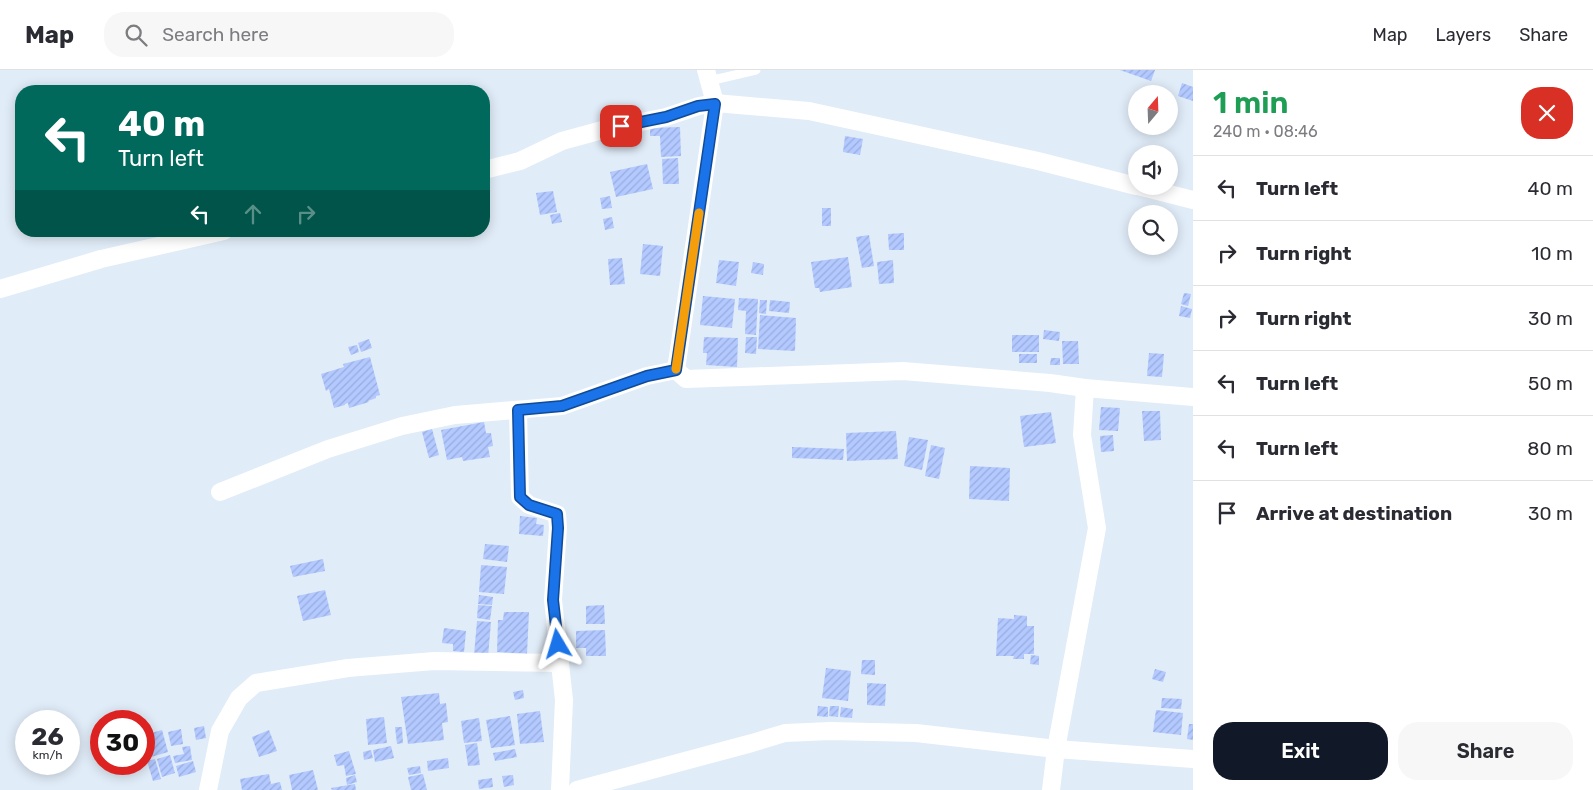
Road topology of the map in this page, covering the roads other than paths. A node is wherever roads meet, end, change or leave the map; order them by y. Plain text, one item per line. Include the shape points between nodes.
1 (756, 70) edge
2 (707, 75) edge
3 (715, 104) junction
4 (490, 168) edge
5 (1128, 184) edge
6 (1173, 195) edge
7 (1193, 200) edge
8 (198, 237) edge
9 (0, 289) edge
10 (676, 370) junction
11 (1085, 388) junction
12 (1193, 397) edge
13 (518, 410) junction
14 (220, 492) dead end
15 (560, 663) junction
16 (1056, 748) junction
17 (1193, 759) edge
18 (208, 790) edge
19 (560, 790) edge
20 (577, 790) edge
21 (1051, 790) edge

1 - 2 lane
2 - 3 street
3 - 4 street via 562,141 520,161
3 - 5 street via 809,111 1038,160
3 - 10 street
6 - 7 street
8 - 9 street via 101,259
10 - 11 street via 686,379 903,371
10 - 13 street via 647,376 562,406
11 - 12 street
11 - 16 street via 1082,435 1098,528
13 - 14 street via 455,415 402,426 328,449
13 - 15 street via 520,497 529,505 557,514 553,600
15 - 18 street via 434,661 348,668 256,683 239,698 220,731
15 - 19 street via 564,700
16 - 17 street
16 - 20 street via 916,733 785,733
16 - 21 street

